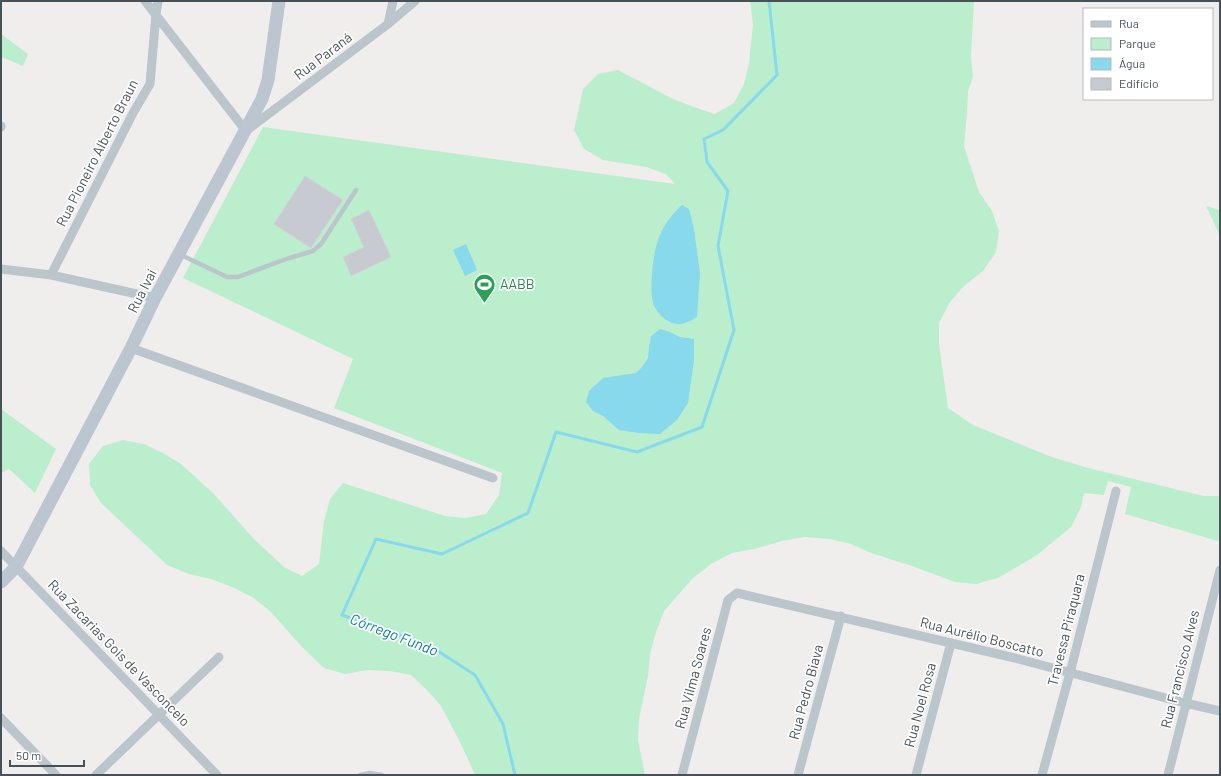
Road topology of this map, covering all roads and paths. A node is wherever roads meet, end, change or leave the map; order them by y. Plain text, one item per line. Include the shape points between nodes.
1 (146, 1) edge
2 (158, 1) edge
3 (278, 1) edge
4 (393, 1) edge
5 (415, 1) edge
6 (156, 14) junction
7 (388, 24) junction
8 (246, 131) junction
9 (356, 190) dead end
10 (179, 254) junction
11 (1, 269) edge
12 (51, 275) junction
13 (155, 298) junction
14 (131, 348) junction
15 (493, 478) dead end
16 (1116, 491) dead end
17 (1, 551) edge
18 (16, 567) junction
19 (1220, 570) edge
20 (1, 582) edge
21 (737, 593) joint
22 (841, 616) junction
23 (951, 643) junction
24 (219, 657) dead end
25 (1070, 673) junction
26 (1185, 704) junction
27 (1220, 711) edge
28 (159, 714) junction
29 (1, 718) edge
30 (56, 775) edge
31 (96, 775) edge
32 (217, 775) edge
33 (360, 775) edge
34 (382, 775) edge
35 (682, 775) edge
36 (798, 775) edge
37 (916, 775) edge
38 (1042, 775) edge
39 (1168, 775) edge

1 - 6 street
2 - 6 street, Rua Pioneiro Alberto Braun
3 - 8 main road, Rua Ivaí via 268,80 262,99
4 - 7 street
5 - 7 street, Rua Paraná
6 - 8 street
6 - 12 street, Rua Pioneiro Alberto Braun via 150,84
7 - 8 street, Rua Paraná
8 - 10 main road, Rua Ivaí
9 - 10 lane via 321,244 313,251 238,277 227,277
10 - 13 main road, Rua Ivaí
11 - 12 street
12 - 13 street
13 - 14 main road, Rua Ivaí
14 - 15 street
14 - 18 main road, Rua Ivaí
16 - 25 street, Travessa Piraquara
17 - 18 street, Rua Zacarias Gois de Vasconcelo
18 - 20 main road, Rua Ivaí
18 - 28 street, Rua Zacarias Gois de Vasconcelo
19 - 26 street, Rua Francisco Alves
21 - 22 street, Rua Aurélio Boscatto
21 - 35 street, Rua Vilma Soares via 728,600
22 - 23 street, Rua Aurélio Boscatto
22 - 36 street, Rua Pedro Biava
23 - 25 street, Rua Aurélio Boscatto
23 - 37 street, Rua Noel Rosa
24 - 28 street
25 - 26 street, Rua Aurélio Boscatto
25 - 38 street, Travessa Piraquara
26 - 27 street, Rua Aurélio Boscatto
26 - 39 street, Rua Francisco Alves
28 - 31 street
28 - 32 street, Rua Zacarias Gois de Vasconcelo
29 - 30 street
33 - 34 lane

